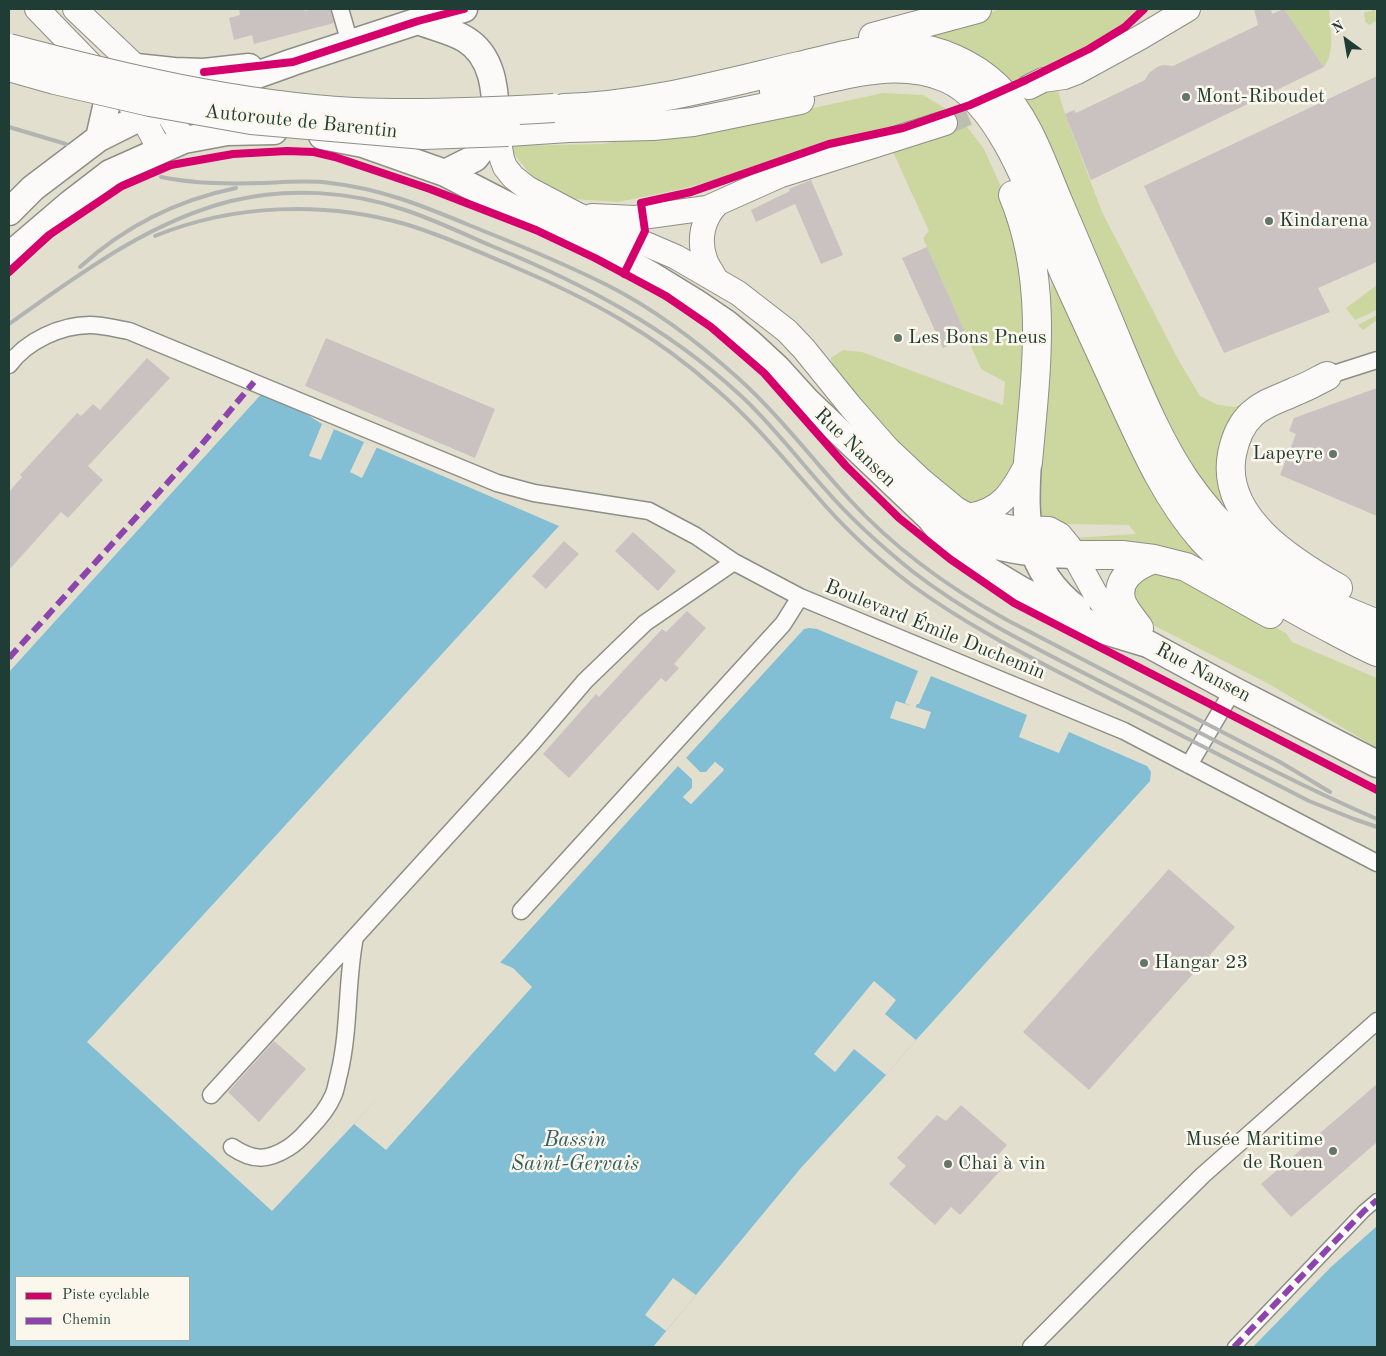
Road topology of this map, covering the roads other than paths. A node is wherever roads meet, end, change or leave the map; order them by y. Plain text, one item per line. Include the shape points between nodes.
1 (37, 9) edge
2 (75, 9) edge
3 (340, 9) edge
4 (977, 9) edge
5 (1188, 9) edge
6 (456, 10) edge
7 (418, 21) junction
8 (350, 43) junction
9 (9, 48) edge
10 (292, 62) junction
11 (9, 67) edge
12 (136, 67) junction
13 (111, 85) junction
14 (1029, 87) dead end
15 (154, 113) junction
16 (562, 115) junction
17 (945, 124) tunnel mouth
18 (502, 131) junction
19 (99, 138) junction
20 (184, 140) junction
21 (160, 150) junction
22 (445, 173) junction
23 (717, 204) junction
24 (513, 208) junction
25 (9, 212) edge
26 (578, 216) junction
27 (9, 256) edge
28 (716, 280) junction
29 (1377, 360) edge
30 (9, 365) edge
31 (1327, 376) joint
32 (1028, 462) junction
33 (968, 516) junction
34 (930, 518) junction
35 (1030, 540) junction
36 (1074, 555) junction
37 (1154, 558) junction
38 (734, 562) junction
39 (800, 597) junction
40 (1377, 607) edge
41 (1105, 631) junction
42 (1144, 636) junction
43 (1373, 641) edge
44 (1233, 690) junction
45 (1377, 764) edge
46 (1189, 765) junction
47 (1377, 862) edge
48 (521, 911) dead end
49 (355, 937) junction
50 (1377, 1021) edge
51 (211, 1095) dead end
52 (232, 1147) dead end
53 (1377, 1200) edge
54 (1031, 1347) edge
55 (1234, 1347) edge

1 - 13 main road
2 - 12 main road
3 - 8 street
4 - 16 highway via 692,84 598,99
5 - 14 main road via 1077,72 1043,80
6 - 7 main road
7 - 8 main road
7 - 18 main road via 466,39 477,49 489,66
8 - 10 main road
9 - 16 highway, Autoroute de Barentin, bridge via 149,83 240,100 409,114
10 - 12 main road via 204,72
10 - 15 main road
11 - 18 highway, Autoroute de Barentin, bridge via 150,102 251,120 424,135
12 - 15 main road via 152,87
13 - 15 main road
13 - 19 main road
15 - 19 main road
15 - 20 main road
15 - 21 main road
16 - 18 highway, Autoroute de Barentin
16 - 32 highway via 653,126 693,122 879,85 900,84 935,92 956,104 971,116 988,140 1018,206 1030,247 1037,334
16 - 43 highway via 640,118 890,68 945,77 967,90 986,109 1026,180 1153,466 1185,517 1235,571 1266,593
16 - 43 highway via 684,92 846,55 904,47 953,58 971,68 996,86 1011,103 1034,145 1137,388 1166,448 1190,486 1230,535 1264,564
17 - 23 main road via 781,175
18 - 22 main road via 475,158
18 - 26 main road, Rue Nansen via 502,159 513,177
19 - 25 main road via 33,188
20 - 21 main road, Rue Nansen
20 - 22 main road, Rue Nansen via 227,132 316,135 363,144
21 - 27 main road, Rue Nansen via 110,173
22 - 24 main road, Rue Nansen
23 - 26 main road via 635,218
23 - 28 main road via 706,218 702,238 705,259
24 - 26 main road
24 - 34 main road, Rue Nansen via 612,253 726,323 777,368 814,408
26 - 28 main road, Rue Nansen via 676,258
28 - 33 main road, Rue Nansen via 738,292 787,331 888,449 921,480
29 - 31 street
30 - 38 street via 35,342 59,330 90,325 129,331 497,483 534,493 648,511 696,536
31 - 40 highway via 1262,407 1246,421 1233,447 1233,486 1246,514 1284,553 1307,570
32 - 33 main road via 1003,502 981,514
32 - 35 main road via 1026,511
33 - 35 main road, Rue Nansen
34 - 35 main road via 982,541 1011,549
34 - 41 main road, Rue Nansen via 948,542 990,572
35 - 36 main road via 1052,554
35 - 41 main road via 1046,577 1063,599
36 - 37 highway
36 - 42 main road, Rue Nansen via 1103,604
37 - 42 highway via 1133,569 1120,589 1123,606
37 - 43 highway via 1186,567 1280,619 1343,644
38 - 39 street
38 - 49 street via 645,623 585,682
39 - 46 street, Boulevard Émile Duchemin via 1124,731
39 - 48 street, Boulevard Émile Duchemin via 783,624
41 - 42 main road, Rue Nansen
42 - 44 main road, Rue Nansen
44 - 45 main road, Rue Nansen
44 - 46 street
46 - 47 street, Boulevard Émile Duchemin
49 - 51 street
49 - 52 street via 341,1067 334,1095 325,1112 295,1144 274,1156 255,1158
50 - 54 street via 1203,1176
53 - 55 street

